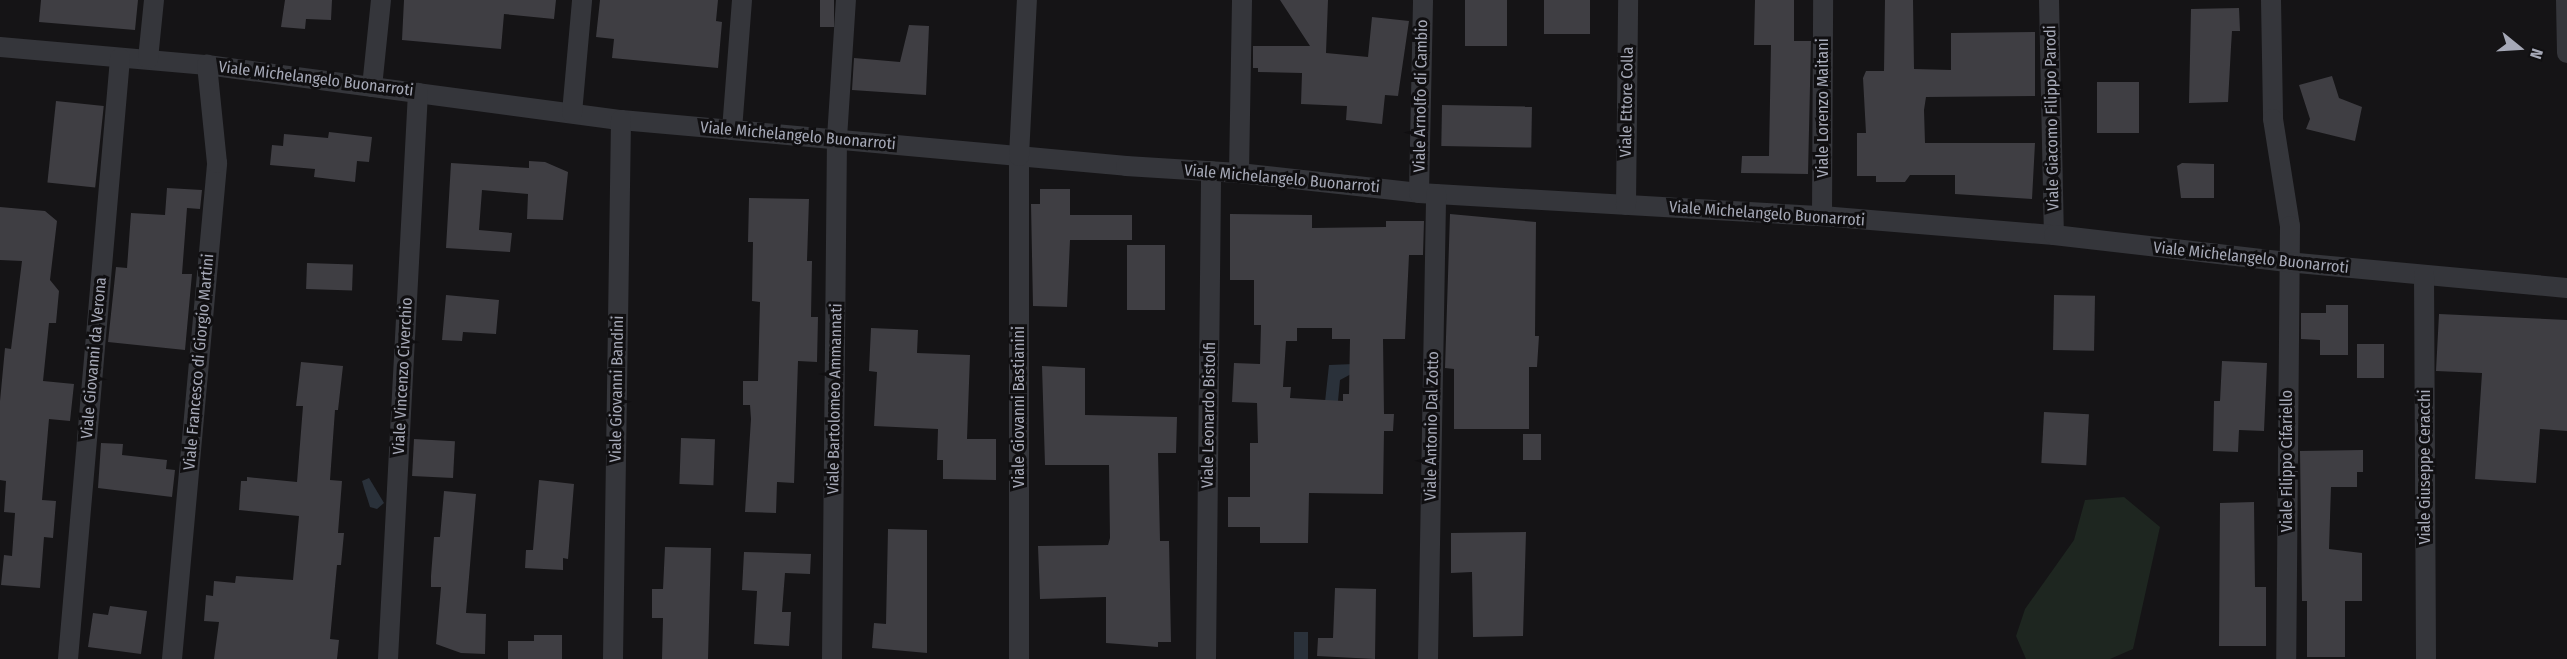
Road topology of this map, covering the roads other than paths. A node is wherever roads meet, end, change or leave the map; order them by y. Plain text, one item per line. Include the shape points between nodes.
1 (154, 0) edge
2 (381, 0) edge
3 (582, 0) edge
4 (742, 0) edge
5 (846, 0) edge
6 (1027, 0) edge
7 (1242, 0) edge
8 (1423, 0) edge
9 (1628, 0) edge
10 (1823, 0) edge
11 (2049, 0) edge
12 (2271, 0) edge
13 (2566, 0) edge
14 (0, 47) edge
15 (2567, 53) edge
16 (120, 57) junction
17 (148, 59) junction
18 (207, 65) junction
19 (372, 87) junction
20 (418, 93) junction
21 (572, 113) junction
22 (621, 120) junction
23 (732, 130) junction
24 (837, 138) junction
25 (1019, 156) junction
26 (1211, 171) junction
27 (1239, 173) junction
28 (1427, 193) junction
29 (1626, 205) junction
30 (1822, 216) junction
31 (2054, 235) junction
32 (2287, 262) junction
33 (2424, 275) junction
34 (2567, 288) edge
35 (68, 659) edge
36 (172, 659) edge
37 (388, 659) edge
38 (613, 659) edge
39 (832, 659) edge
40 (1019, 659) edge
41 (1206, 659) edge
42 (1428, 659) edge
43 (2286, 659) edge
44 (2426, 659) edge

1 - 17 street
2 - 19 street
3 - 21 street
4 - 23 street
5 - 24 street, Viale Bartolomeo Ammannati
6 - 25 street, Viale Giovanni Bastianini
7 - 27 street
8 - 28 street, Viale Arnolfo di Cambio
9 - 29 street, Viale Ettore Colla
10 - 30 street, Viale Lorenzo Maitani
11 - 31 street, Viale Giacomo Filippo Parodi
12 - 32 street, Viale Filippo Cifariello via 2273,119 2288,208
13 - 15 street
14 - 16 street, Viale Michelangelo Buonarroti
16 - 17 street, Viale Michelangelo Buonarroti
16 - 35 street, Viale Giovanni da Verona
17 - 18 street, Viale Michelangelo Buonarroti
18 - 19 street, Viale Michelangelo Buonarroti
18 - 36 street, Viale Francesco di Giorgio Martini via 217,163
19 - 20 street, Viale Michelangelo Buonarroti
20 - 21 street, Viale Michelangelo Buonarroti
20 - 37 street, Viale Vincenzo Civerchio
21 - 22 street, Viale Michelangelo Buonarroti
22 - 23 street, Viale Michelangelo Buonarroti
22 - 38 street, Viale Giovanni Bandini
23 - 24 street, Viale Michelangelo Buonarroti
24 - 25 street, Viale Michelangelo Buonarroti
24 - 39 street, Viale Bartolomeo Ammannati
25 - 26 street, Viale Michelangelo Buonarroti
25 - 40 street, Viale Giovanni Bastianini
26 - 27 street, Viale Michelangelo Buonarroti
26 - 41 street, Viale Leonardo Bistolfi
27 - 28 street, Viale Michelangelo Buonarroti
28 - 29 street, Viale Michelangelo Buonarroti
28 - 42 street, Viale Antonio Dal Zotto
29 - 30 street, Viale Michelangelo Buonarroti
30 - 31 street, Viale Michelangelo Buonarroti
31 - 32 street, Viale Michelangelo Buonarroti
32 - 33 street, Viale Michelangelo Buonarroti
32 - 43 street, Viale Filippo Cifariello
33 - 34 street, Viale Michelangelo Buonarroti
33 - 44 street, Viale Giuseppe Ceracchi

